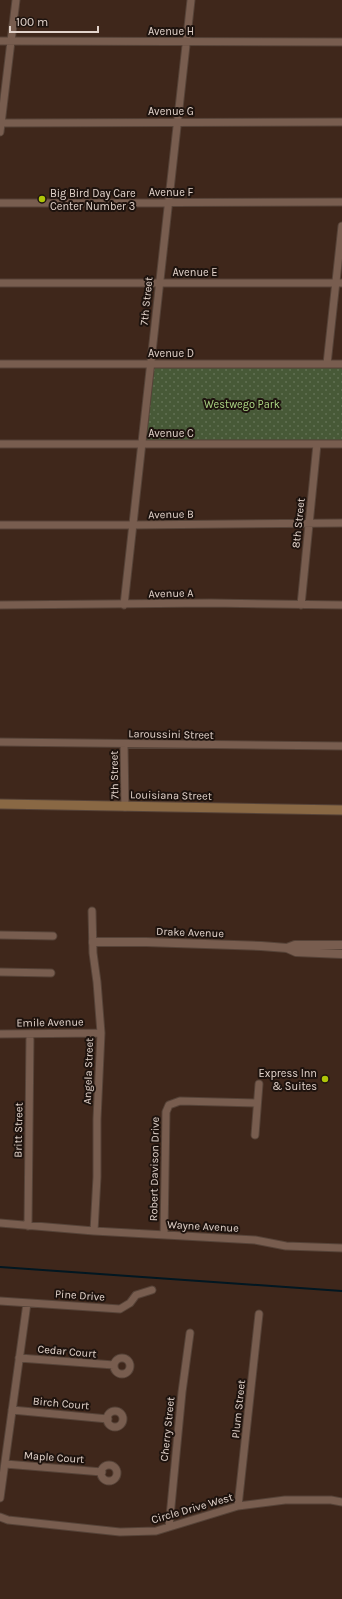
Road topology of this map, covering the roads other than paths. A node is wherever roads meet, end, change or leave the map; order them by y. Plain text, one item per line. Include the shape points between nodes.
1 (16, 0) edge
2 (191, 0) edge
3 (0, 41) edge
4 (11, 41) junction
5 (342, 42) edge
6 (186, 43) junction
7 (177, 122) junction
8 (342, 122) edge
9 (0, 123) edge
10 (0, 132) edge
11 (0, 202) edge
12 (342, 202) edge
13 (168, 203) junction
14 (342, 226) edge
15 (0, 283) edge
16 (159, 283) junction
17 (339, 283) edge
18 (0, 364) edge
19 (150, 364) junction
20 (327, 364) junction
21 (342, 364) edge
22 (0, 444) edge
23 (142, 444) junction
24 (318, 444) junction
25 (342, 444) edge
26 (310, 523) junction
27 (342, 523) edge
28 (0, 525) edge
29 (132, 525) junction
30 (301, 604) junction
31 (0, 605) edge
32 (124, 605) junction
33 (342, 605) edge
34 (0, 742) edge
35 (124, 744) junction
36 (342, 746) edge
37 (0, 804) edge
38 (125, 807) junction
39 (342, 810) edge
40 (92, 911) dead end
41 (0, 935) edge
42 (53, 936) dead end
43 (93, 942) junction
44 (342, 945) edge
45 (287, 948) junction
46 (342, 954) edge
47 (0, 972) edge
48 (51, 973) dead end
49 (100, 1032) junction
50 (0, 1034) edge
51 (30, 1034) junction
52 (259, 1084) dead end
53 (257, 1103) junction
54 (255, 1135) dead end
55 (0, 1223) edge
56 (28, 1226) junction
57 (94, 1231) junction
58 (164, 1235) junction
59 (342, 1248) edge
60 (152, 1290) dead end
61 (0, 1301) edge
62 (27, 1303) junction
63 (259, 1314) dead end
64 (190, 1333) dead end
65 (19, 1358) junction
66 (114, 1365) dead end
67 (12, 1410) junction
68 (108, 1418) dead end
69 (5, 1464) junction
70 (102, 1472) dead end
71 (0, 1498) edge
72 (342, 1502) edge
73 (238, 1506) junction
74 (0, 1517) edge
75 (169, 1527) junction

1 - 4 street
2 - 6 street, 7th Street
3 - 4 street, Avenue H
4 - 6 street, Avenue H
4 - 9 street
5 - 6 street, Avenue H
6 - 7 street, 7th Street
7 - 8 street, Avenue G
7 - 9 street, Avenue G
7 - 13 street, 7th Street
9 - 10 street
11 - 13 street, Avenue F
12 - 13 street, Avenue F
13 - 16 street, 7th Street
14 - 17 street
15 - 16 street, Avenue E
16 - 17 street, Avenue E
16 - 19 street, 7th Street
17 - 20 street
18 - 19 street, Avenue D
19 - 20 street, Avenue D
19 - 23 street, 7th Street
20 - 21 street, Avenue D
22 - 23 street, Avenue C
23 - 24 street, Avenue C
23 - 29 street, 7th Street
24 - 25 street, Avenue C
24 - 26 street, 8th Street
26 - 27 street, Avenue B
26 - 29 street, Avenue B
26 - 30 street, 8th Street
28 - 29 street, Avenue B
29 - 32 street, 7th Street
30 - 32 street, Avenue A
30 - 33 street, Avenue A
31 - 32 street, Avenue A
34 - 35 street, Laroussini Street
35 - 36 street, Laroussini Street
35 - 38 street, 7th Street
37 - 38 main road, Louisiana Street
38 - 39 main road, Louisiana Street
40 - 43 street, Angela Street
41 - 42 street
43 - 45 street, Drake Avenue
43 - 49 street, Angela Street
44 - 45 street, Drake Avenue via 295,945
45 - 46 street, Drake Avenue via 296,952
47 - 48 street
49 - 51 street, Emile Avenue
49 - 57 street, Angela Street via 98,1177
50 - 51 street, Emile Avenue
51 - 56 street, Britt Street
52 - 53 street
53 - 54 street
53 - 58 street, Robert Davison Drive via 180,1101 170,1105 166,1112
55 - 56 street, Wayne Avenue
56 - 57 street, Wayne Avenue
57 - 58 street, Wayne Avenue
58 - 59 street, Wayne Avenue via 255,1240 286,1246
60 - 62 street, Pine Drive via 136,1295 130,1303 120,1309
61 - 62 street, Pine Drive
62 - 65 street
63 - 73 street, Plum Street
64 - 75 street, Cherry Street
65 - 66 street, Cedar Court
65 - 67 street
67 - 68 street, Birch Court
67 - 69 street
69 - 70 street, Maple Court
69 - 71 street
72 - 73 street, Circle Drive West via 285,1500
73 - 75 street, Circle Drive West
74 - 75 street, Circle Drive West via 120,1532 156,1531

